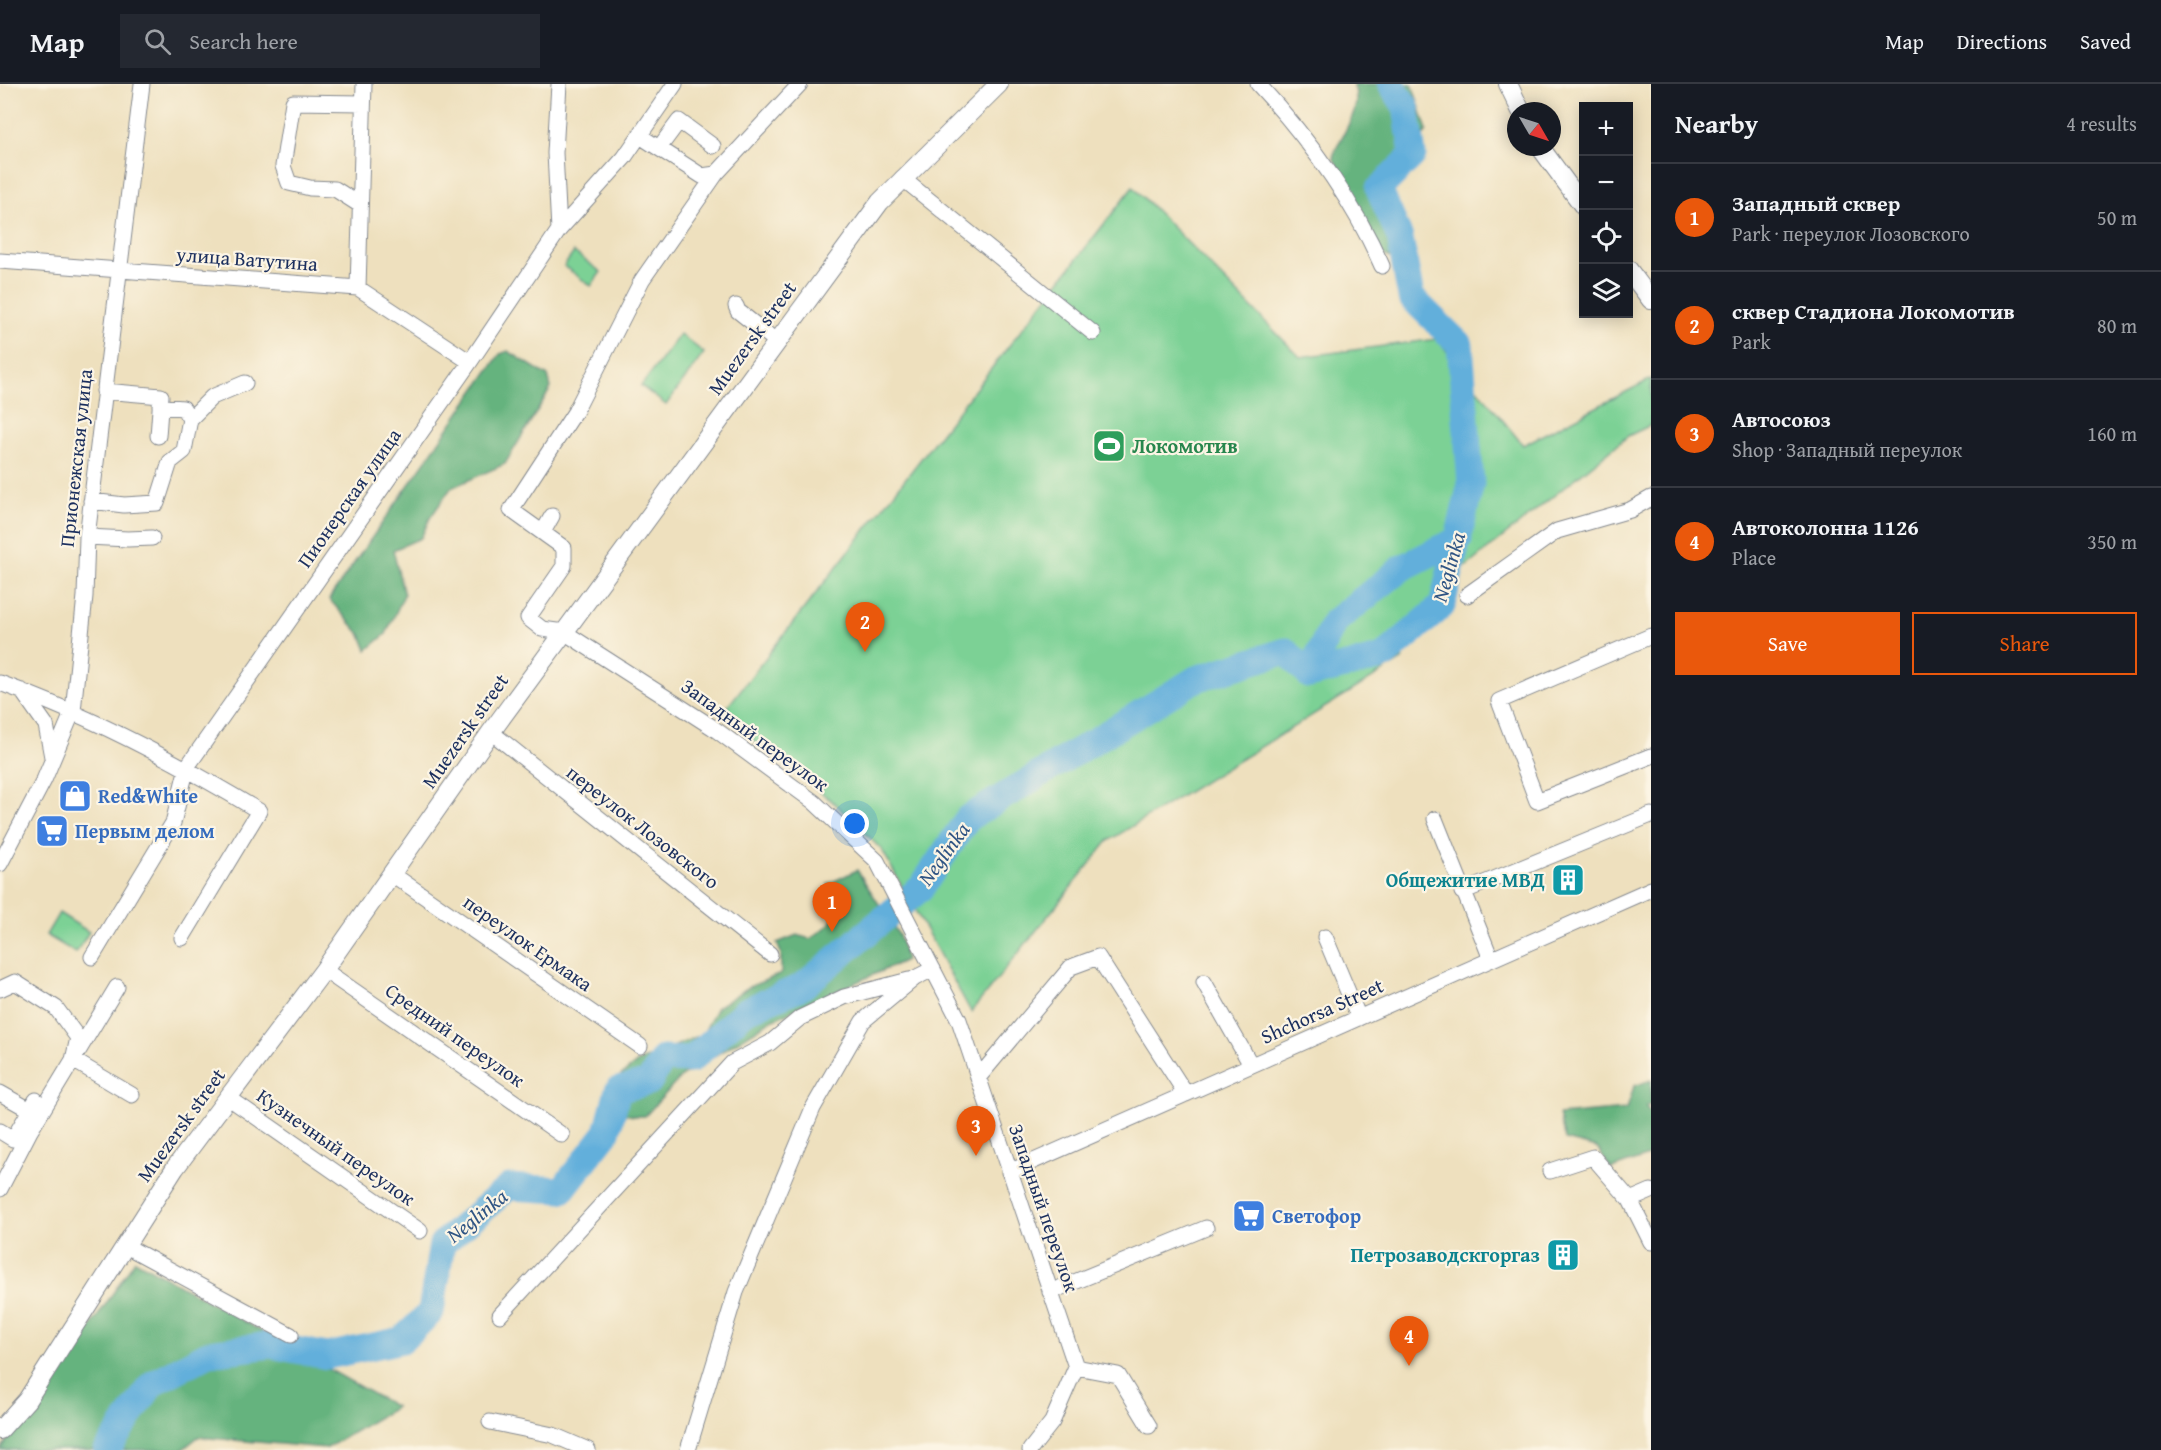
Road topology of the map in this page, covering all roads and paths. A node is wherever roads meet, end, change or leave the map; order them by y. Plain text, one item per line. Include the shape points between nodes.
1 (142, 84) edge
2 (364, 84) edge
3 (559, 84) edge
4 (675, 84) edge
5 (800, 84) edge
6 (999, 84) edge
7 (1258, 84) edge
8 (1508, 84) edge
9 (1517, 102) edge
10 (363, 103) junction
11 (640, 136) junction
12 (713, 146) dead end
13 (659, 148) junction
14 (1547, 156) edge
15 (716, 174) junction
16 (902, 178) junction
17 (1579, 200) edge
18 (360, 205) junction
19 (559, 230) junction
20 (0, 261) edge
21 (1382, 266) dead end
22 (119, 270) junction
23 (1633, 275) edge
24 (358, 288) junction
25 (1651, 300) edge
26 (736, 306) dead end
27 (1093, 333) dead end
28 (777, 342) junction
29 (470, 362) junction
30 (245, 382) dead end
31 (104, 391) junction
32 (160, 406) junction
33 (190, 419) junction
34 (158, 436) dead end
35 (1651, 498) edge
36 (91, 501) junction
37 (552, 516) dead end
38 (543, 532) junction
39 (87, 537) junction
40 (152, 537) dead end
41 (1467, 595) dead end
42 (564, 632) junction
43 (1651, 636) edge
44 (0, 683) edge
45 (22, 691) junction
46 (73, 711) junction
47 (491, 732) junction
48 (1651, 756) edge
49 (52, 757) junction
50 (187, 767) junction
51 (1651, 815) edge
52 (1435, 819) dead end
53 (0, 864) edge
54 (392, 874) junction
55 (1651, 889) edge
56 (1462, 892) junction
57 (1325, 937) dead end
58 (182, 938) dead end
59 (770, 954) dead end
60 (92, 957) dead end
61 (1491, 960) junction
62 (933, 969) junction
63 (324, 970) junction
64 (915, 978) junction
65 (1204, 982) dead end
66 (117, 987) dead end
67 (0, 989) edge
68 (1359, 1017) junction
69 (640, 1046) dead end
70 (73, 1060) junction
71 (1251, 1065) junction
72 (978, 1078) junction
73 (0, 1093) edge
74 (1186, 1094) junction
75 (132, 1095) dead end
76 (229, 1098) junction
77 (0, 1131) edge
78 (28, 1131) junction
79 (562, 1135) dead end
80 (1550, 1171) dead end
81 (1009, 1172) junction
82 (0, 1188) edge
83 (1651, 1191) edge
84 (1630, 1200) junction
85 (1206, 1228) dead end
86 (420, 1231) dead end
87 (1651, 1242) edge
88 (126, 1246) junction
89 (1050, 1292) junction
90 (500, 1315) dead end
91 (291, 1335) dead end
92 (1076, 1367) junction
93 (490, 1422) dead end
94 (1149, 1426) dead end
95 (0, 1430) edge
96 (588, 1450) edge
97 (688, 1450) edge
98 (1030, 1450) edge

1 - 22 street, Прионежская улица
2 - 10 street
3 - 19 street via 555,153
4 - 11 street, Пионерская улица
5 - 15 street
6 - 16 main road, Muezersk street
7 - 21 street via 1308,141 1333,177 1370,237
8 - 9 main road
10 - 18 street
10 - 18 street via 293,102 283,166 289,183 335,189
11 - 13 street
11 - 19 street, Пионерская улица
12 - 13 street via 679,121
13 - 15 street via 702,176
14 - 17 main road
15 - 38 street via 642,280 575,412 511,510
16 - 27 street
16 - 28 main road, Muezersk street
18 - 24 street
19 - 29 street, Пионерская улица
20 - 22 street, улица Ватутина
22 - 24 street, улица Ватутина
22 - 31 street, Прионежская улица
23 - 25 main road
24 - 29 street, улица Ватутина
26 - 28 street
28 - 42 main road, Muezersk street
29 - 50 street, Пионерская улица
30 - 33 street via 213,397
31 - 32 street via 161,396
31 - 36 street, Прионежская улица
32 - 33 street via 183,408
32 - 34 street
33 - 36 street via 184,451 170,462 157,503
35 - 41 street via 1630,510 1557,531
36 - 39 street, Прионежская улица
37 - 38 street
38 - 42 street, Западный переулок via 564,548 564,566 528,618 542,629
39 - 40 street
39 - 46 street, Прионежская улица
42 - 47 main road, Muezersk street
42 - 62 street, Западный переулок via 712,727 814,802 877,861
43 - 48 street via 1499,701 1537,801
44 - 45 street
45 - 46 street
45 - 49 street via 46,725
46 - 49 street, Прионежская улица
46 - 50 street
47 - 54 main road, Muezersk street
47 - 59 street, переулок Лозовского
49 - 53 street, Прионежская улица
50 - 58 street via 259,811
50 - 60 street, Пионерская улица via 173,823
51 - 56 street
52 - 56 street
54 - 63 main road, Muezersk street
54 - 69 street, переулок Ермака
55 - 61 street, Shchorsa Street
56 - 61 street
57 - 68 street
61 - 68 street, Shchorsa Street
62 - 64 street
62 - 72 street, Западный переулок via 959,1020
63 - 76 main road, Muezersk street
63 - 79 street, Средний переулок
64 - 90 street via 844,997 800,1018 770,1043 732,1063
64 - 97 street via 863,1021 813,1108 736,1292
65 - 71 street
66 - 70 street
67 - 70 street via 15,982 56,1008 78,1038
68 - 71 street, Shchorsa Street
70 - 75 street
70 - 78 street
71 - 74 street, Shchorsa Street
72 - 74 street via 1071,967 1098,957
72 - 81 street, Западный переулок
73 - 78 street via 33,1105
74 - 81 street, Shchorsa Street
76 - 86 street, Кузнечный переулок
76 - 88 main road, Muezersk street via 175,1168
77 - 78 street via 13,1138
78 - 82 street
80 - 84 street via 1593,1157
81 - 89 street, Западный переулок
83 - 84 street
84 - 87 street
85 - 89 street
88 - 91 street
88 - 95 main road, Muezersk street via 27,1400
89 - 92 street, Западный переулок
92 - 94 street via 1118,1375
92 - 98 street via 1052,1422
93 - 96 street via 553,1436

